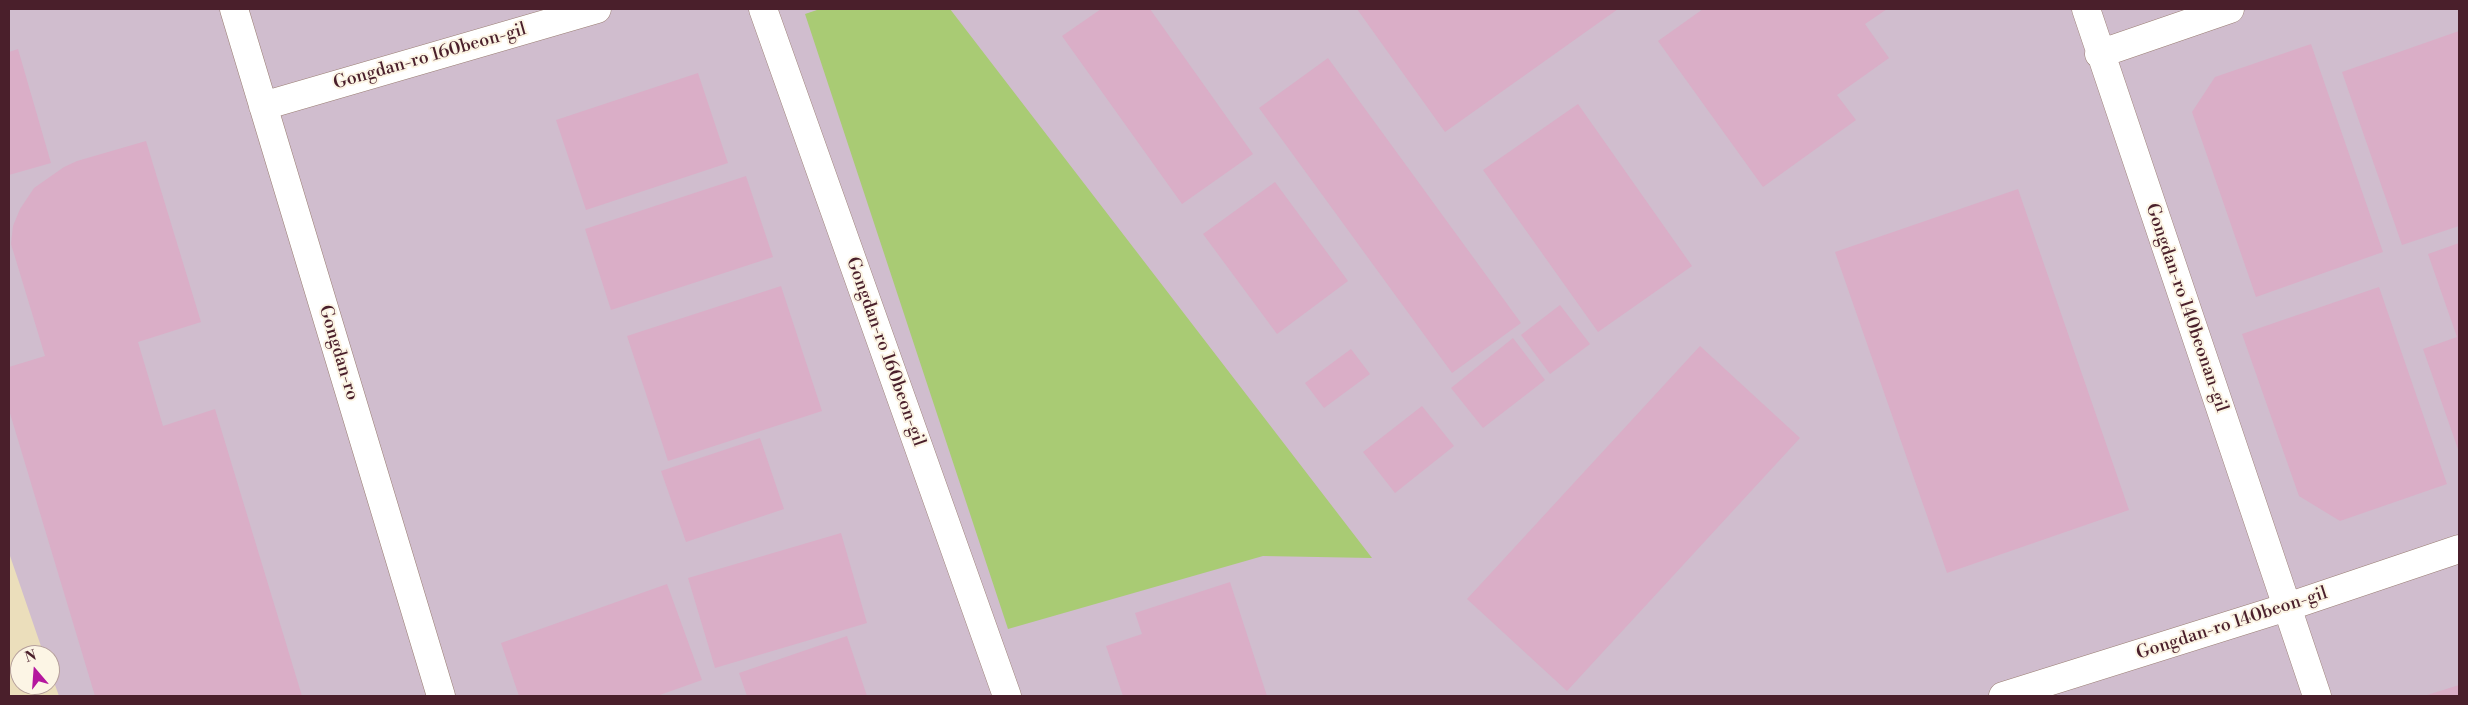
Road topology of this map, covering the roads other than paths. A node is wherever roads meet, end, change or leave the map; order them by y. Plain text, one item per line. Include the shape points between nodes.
1 (234, 9) edge
2 (597, 9) edge
3 (763, 9) edge
4 (2086, 9) edge
5 (2230, 9) edge
6 (2099, 54) junction
7 (263, 106) junction
8 (2459, 549) edge
9 (2287, 606) junction
10 (441, 696) edge
11 (1006, 696) edge
12 (2003, 696) edge
13 (2317, 696) edge

1 - 7 street, Gongdan-ro
2 - 7 street, Gongdan-ro 160beon-gil
3 - 11 street, Gongdan-ro 160beon-gil
4 - 6 street, Gongdan-ro 140beonan-gil
5 - 6 street
6 - 9 street, Gongdan-ro 140beonan-gil
7 - 10 street, Gongdan-ro
8 - 9 street, Gongdan-ro 140beon-gil
9 - 12 street, Gongdan-ro 140beon-gil
9 - 13 street, Gongdan-ro 140beonan-gil

